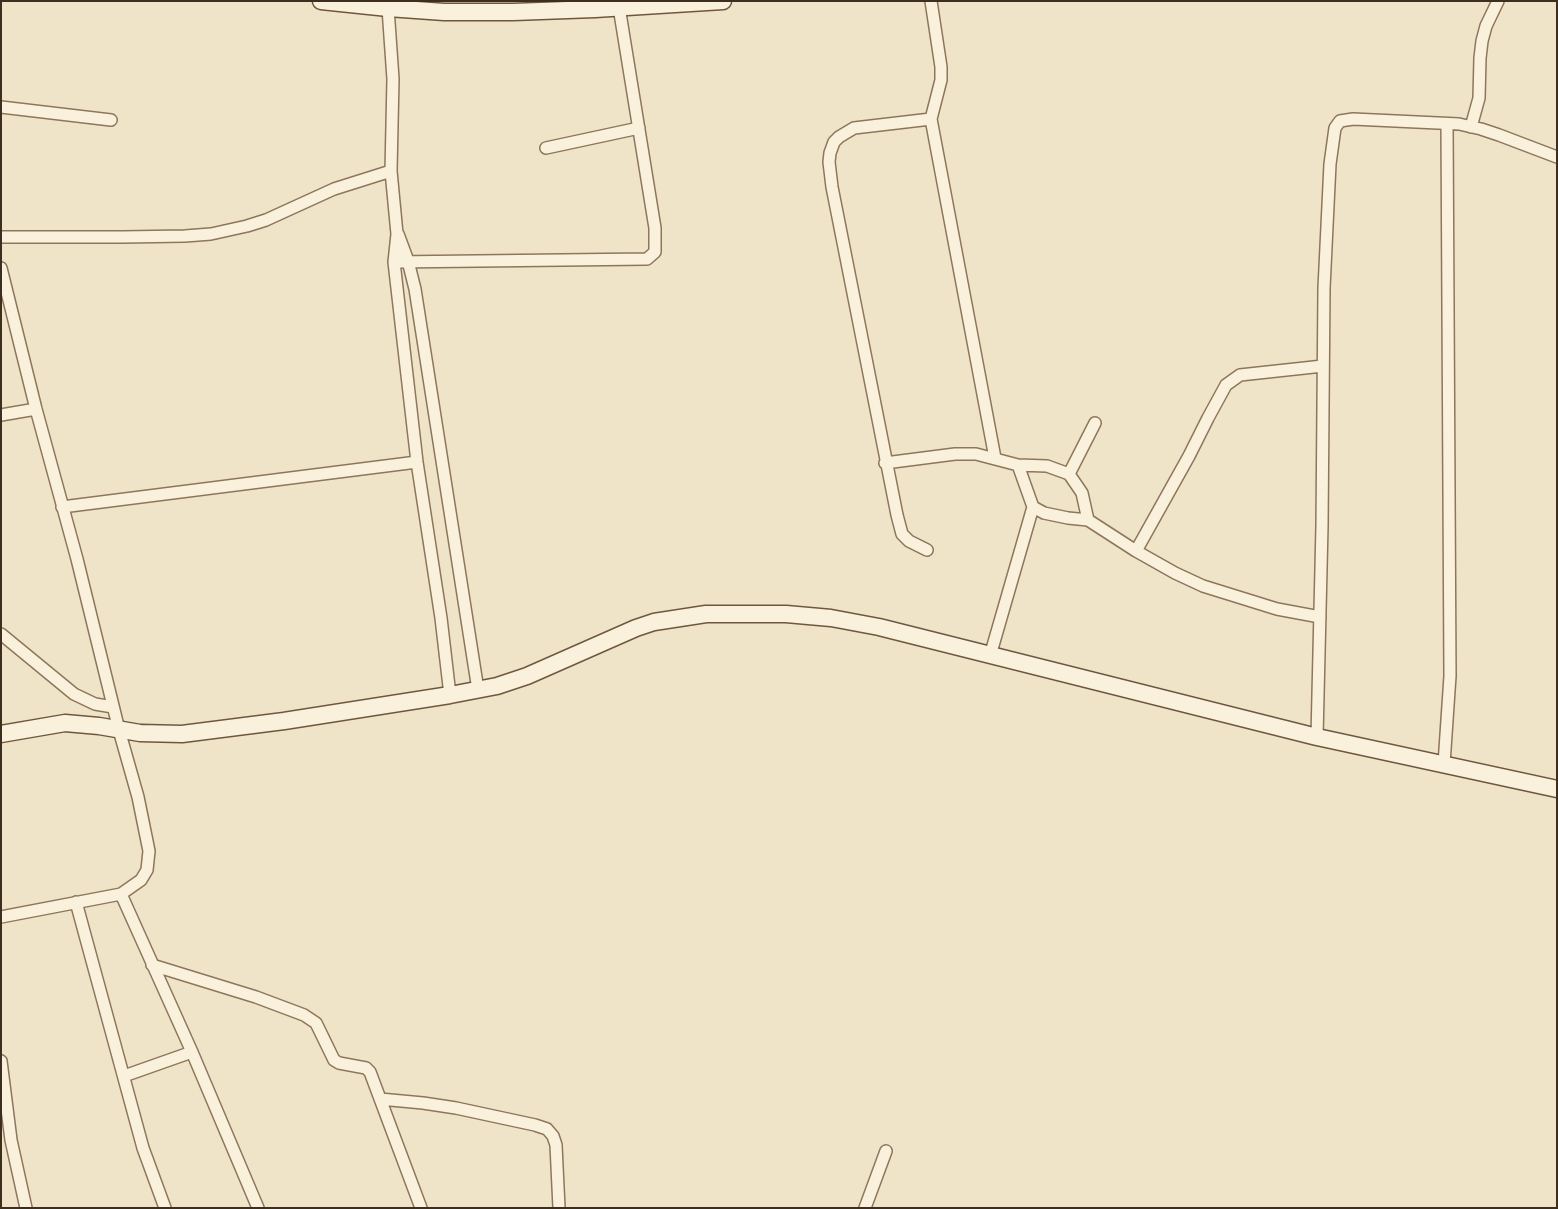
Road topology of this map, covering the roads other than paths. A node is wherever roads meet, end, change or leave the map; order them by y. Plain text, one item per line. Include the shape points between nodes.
1 (321, 1) edge
2 (723, 1) edge
3 (931, 1) edge
4 (1498, 1) edge
5 (388, 8) junction
6 (619, 8) junction
7 (1, 108) edge
8 (931, 119) junction
9 (111, 120) dead end
10 (1446, 124) junction
11 (1472, 127) junction
12 (639, 128) junction
13 (546, 148) dead end
14 (1557, 157) edge
15 (391, 171) junction
16 (398, 234) junction
17 (1, 237) edge
18 (408, 261) junction
19 (394, 262) junction
20 (1, 268) edge
21 (1323, 366) junction
22 (36, 409) junction
23 (1, 415) edge
24 (1095, 423) dead end
25 (994, 458) junction
26 (417, 462) junction
27 (885, 463) junction
28 (1018, 465) junction
29 (1069, 474) junction
30 (62, 507) junction
31 (1033, 507) junction
32 (1088, 520) junction
33 (927, 550) dead end
34 (1136, 551) junction
35 (1320, 617) junction
36 (1, 634) edge
37 (990, 656) junction
38 (478, 690) junction
39 (450, 695) junction
40 (113, 707) junction
41 (119, 730) junction
42 (1, 734) edge
43 (1317, 737) junction
44 (1444, 764) junction
45 (1557, 790) edge
46 (121, 894) junction
47 (76, 902) junction
48 (1, 917) edge
49 (152, 964) junction
50 (192, 1052) junction
51 (1, 1061) edge
52 (124, 1076) junction
53 (380, 1099) junction
54 (886, 1151) dead end
55 (26, 1208) edge
56 (165, 1208) edge
57 (258, 1208) edge
58 (422, 1208) edge
59 (559, 1208) edge
60 (865, 1208) edge

1 - 5 street
2 - 6 street
3 - 8 street via 941,80
4 - 11 street via 1482,41 1479,98
5 - 6 street via 444,12
5 - 15 street via 393,79
6 - 12 street
7 - 9 street
8 - 25 street
8 - 27 street via 854,128 839,136 830,153 832,188
10 - 11 street
10 - 21 street via 1352,120 1337,123 1330,164
10 - 44 street via 1450,676
11 - 14 street
12 - 13 street
12 - 18 street via 655,228 655,252 646,260
15 - 16 street
15 - 17 street via 334,189 266,220 211,234
16 - 18 street
16 - 19 street
18 - 19 street
18 - 38 street
19 - 26 street
20 - 22 street
21 - 34 street via 1240,375 1226,385
21 - 35 street
22 - 23 street
22 - 30 street
24 - 29 street
25 - 27 street via 955,454
25 - 28 street
26 - 30 street
26 - 39 street
27 - 33 street via 902,534
28 - 29 street via 1047,466
28 - 31 street
29 - 32 street via 1082,493
30 - 40 street
31 - 32 street via 1044,513
31 - 37 street
32 - 34 street
34 - 35 street via 1203,586 1277,609
35 - 43 street
36 - 40 street via 74,694 95,704
37 - 38 street via 831,618 786,614 706,614 678,617 636,628 527,676
37 - 43 street
38 - 39 street
39 - 41 street via 182,734
40 - 41 street
41 - 42 street via 66,723
41 - 46 street via 149,851 147,870 141,880
43 - 44 street
44 - 45 street
46 - 47 street
46 - 49 street
47 - 48 street
47 - 52 street
49 - 50 street
49 - 53 street via 256,997 311,1019 320,1028 334,1060 366,1068 370,1072
50 - 52 street
50 - 57 street
51 - 55 street
52 - 56 street
53 - 58 street
53 - 59 street via 456,1108 547,1129 556,1145
54 - 60 street

